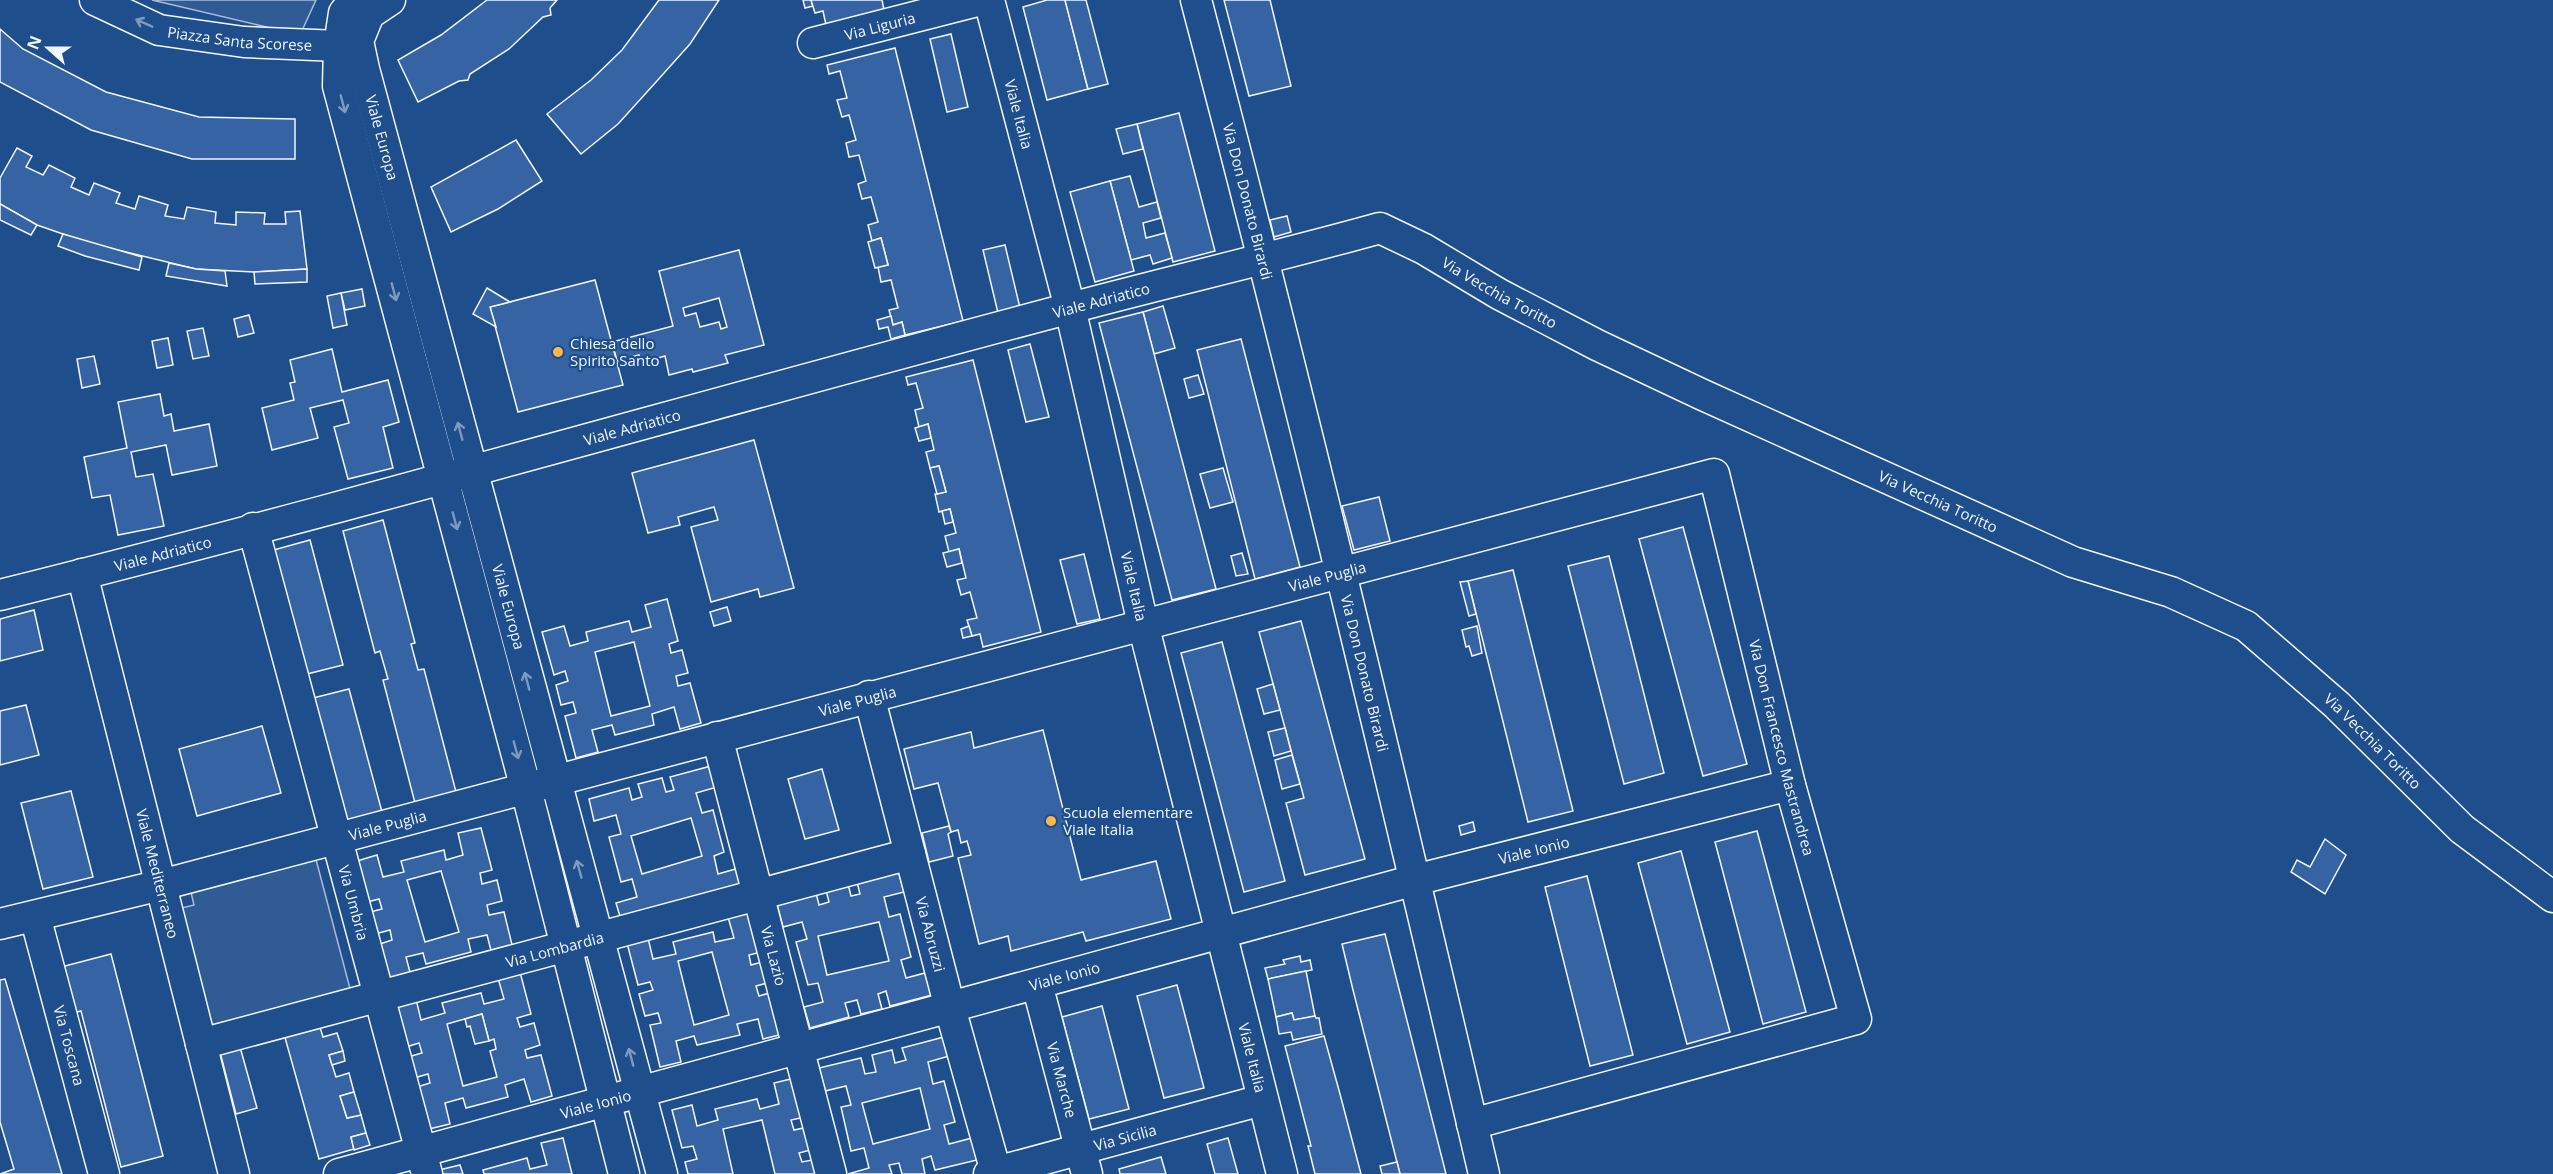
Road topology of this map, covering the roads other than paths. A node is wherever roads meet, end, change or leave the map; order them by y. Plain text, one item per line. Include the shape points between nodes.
1 (95, 0) edge
2 (354, 0) edge
3 (390, 0) edge
4 (981, 0) edge
5 (988, 0) edge
6 (1196, 0) edge
7 (349, 43) junction
8 (813, 43) dead end
9 (1264, 260) junction
10 (1070, 309) junction
11 (1714, 474) joint
12 (458, 476) junction
13 (253, 528) junction
14 (82, 574) junction
15 (1340, 574) junction
16 (0, 595) edge
17 (1143, 624) junction
18 (869, 696) junction
19 (717, 737) junction
20 (1790, 784) junction
21 (540, 785) junction
22 (338, 838) junction
23 (910, 854) junction
24 (1415, 880) junction
25 (160, 885) junction
26 (758, 895) junction
27 (2553, 897) edge
28 (35, 916) junction
29 (0, 924) edge
30 (1221, 934) junction
31 (598, 939) junction
32 (567, 947) junction
33 (1037, 984) junction
34 (380, 997) junction
35 (950, 1008) junction
36 (201, 1044) junction
37 (798, 1049) junction
38 (640, 1091) junction
39 (1262, 1100) junction
40 (606, 1101) junction
41 (1472, 1124) junction
42 (1084, 1162) edge
43 (424, 1163) edge
44 (992, 1173) edge
45 (104, 1174) edge
46 (234, 1174) edge
47 (339, 1174) edge
48 (624, 1174) edge
49 (662, 1174) edge
50 (831, 1174) edge
51 (1281, 1174) edge
52 (1484, 1174) edge

7 -> 1 street, Piazza Santa Scorese via 244,42 159,30
2 - 7 street via 344,13
3 - 7 street via 369,14
4 - 8 street, Via Liguria
5 - 10 street, Viale Italia
6 - 9 street, Via Don Donato Birardi
7 - 12 street, Viale Europa
9 - 10 street, Viale Adriatico
9 - 15 street, Via Don Donato Birardi
9 - 27 street, Via Vecchia Toritto via 1380,228 1587,340 1703,395 2073,562 2171,592 2246,627 2337,705 2462,829
10 - 12 street, Viale Adriatico
10 - 17 street, Viale Italia
11 - 15 street, Viale Puglia
11 - 20 street, Via Don Francesco Mastrandrea
12 - 13 street, Viale Adriatico
12 - 21 street, Viale Europa
13 - 14 street, Viale Adriatico
13 - 22 street, Via Umbria
14 - 16 street, Viale Adriatico
14 - 25 street, Viale Mediterraneo
15 - 17 street, Viale Puglia
15 - 24 street, Via Don Donato Birardi
17 - 18 street, Viale Puglia
17 - 30 street, Viale Italia
18 - 19 street, Viale Puglia
18 - 23 street, Via Abruzzi
19 - 21 street, Viale Puglia
19 - 26 street, Via Lazio
20 - 24 street, Viale Ionio
20 - 41 street, Via Don Francesco Mastrandrea via 1856,1019
21 - 22 street, Viale Puglia
31 -> 21 street, Viale Europa
21 - 32 street, Viale Europa
22 - 25 street, Viale Puglia
22 - 34 street, Via Umbria
23 - 26 street, Via Lombardia
23 - 35 street, Via Abruzzi
24 - 30 street, Viale Ionio
24 - 41 street, Via Don Donato Birardi
25 - 28 street, Viale Puglia
25 - 36 street, Viale Mediterraneo
26 - 31 street, Via Lombardia
26 - 37 street, Via Lazio
28 - 29 street, Viale Puglia
28 - 45 street, Via Toscana
30 - 33 street, Viale Ionio
30 - 39 street, Viale Italia
31 - 32 street, Via Lombardia
38 -> 31 street, Viale Europa
32 - 34 street, Via Lombardia
32 - 40 street, Viale Europa
33 - 35 street, Viale Ionio
33 - 42 street, Via Marche
34 - 36 street, Via Lombardia
34 - 43 street, Via Umbria
35 - 37 street, Viale Ionio
35 - 44 street, Via Abruzzi
36 - 46 street, Viale Mediterraneo
37 - 38 street, Viale Ionio
37 - 50 street, Via Lazio
38 - 40 street, Viale Ionio
38 - 49 street, Viale Europa
39 - 42 street, Via Sicilia
39 - 51 street, Viale Italia
40 - 43 street, Viale Ionio
40 - 48 street, Viale Europa
41 - 52 street, Via Don Donato Birardi
42 - 44 street, Via Sicilia
43 - 47 street, Viale Ionio

